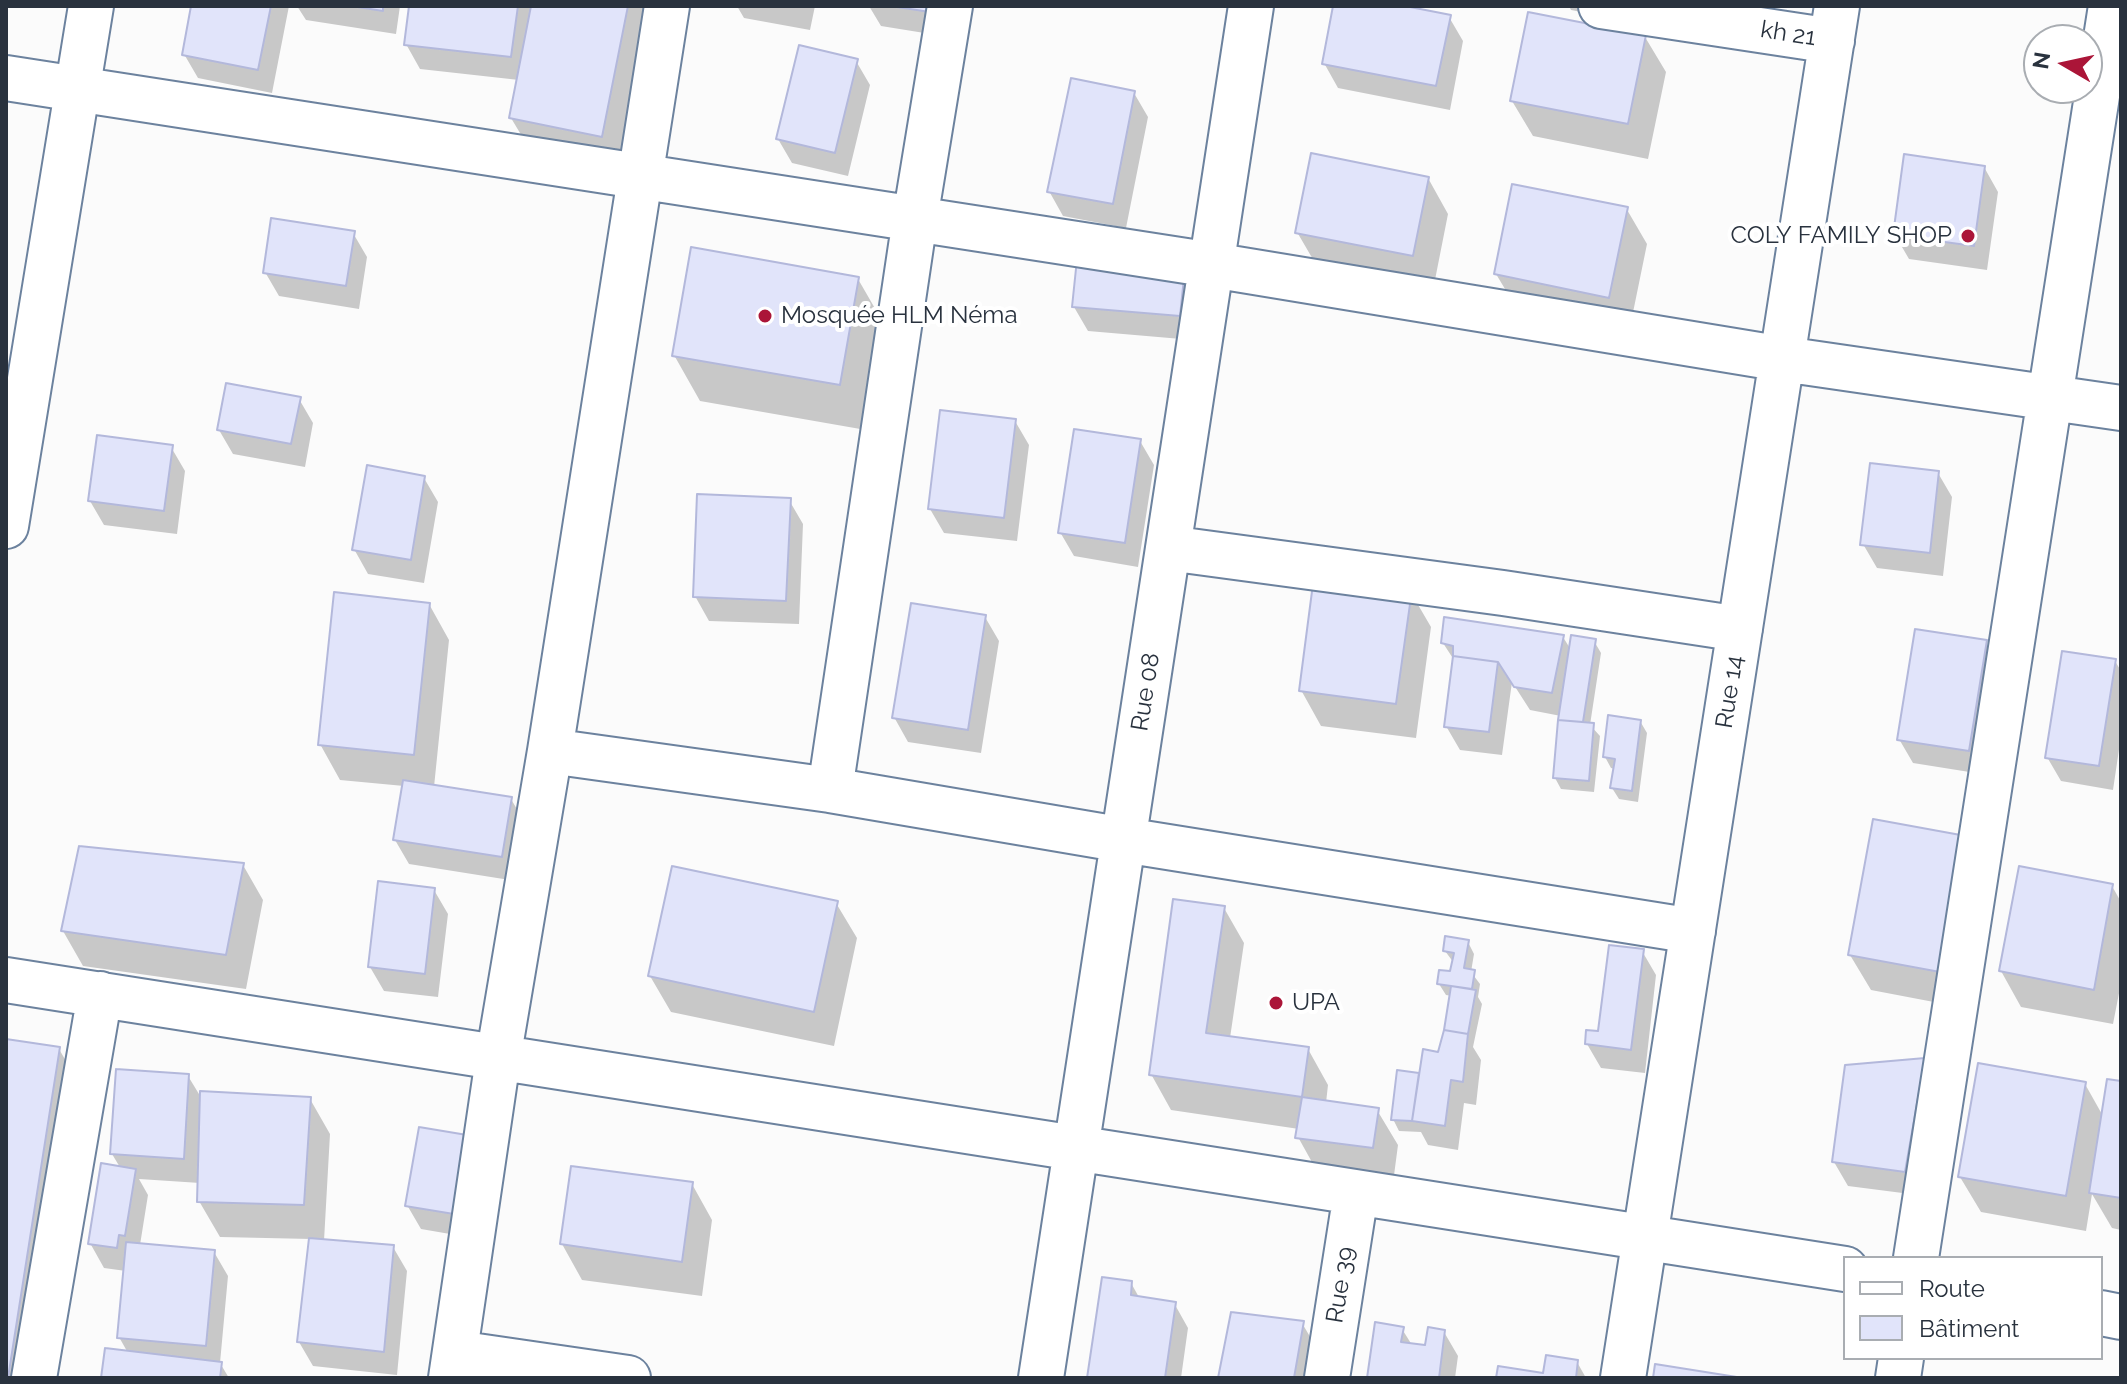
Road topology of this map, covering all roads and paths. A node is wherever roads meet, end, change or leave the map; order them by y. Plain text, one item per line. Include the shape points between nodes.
1 (91, 6) edge
2 (667, 6) edge
3 (950, 6) edge
4 (1251, 6) edge
5 (1601, 6) edge
6 (2111, 6) edge
7 (1835, 23) edge
8 (6, 78) edge
9 (78, 89) junction
10 (639, 177) junction
11 (915, 219) junction
12 (1212, 265) junction
13 (1783, 359) junction
14 (2050, 399) junction
15 (2121, 408) edge
16 (6, 526) edge
17 (1168, 548) junction
18 (1740, 629) junction
19 (550, 751) junction
20 (830, 790) junction
21 (1124, 840) junction
22 (1693, 931) junction
23 (6, 980) edge
24 (100, 994) junction
25 (498, 1059) junction
26 (1076, 1150) junction
27 (1356, 1193) junction
28 (1644, 1238) junction
29 (1916, 1256) edge
30 (1843, 1269) edge
31 (453, 1366) edge
32 (34, 1378) edge
33 (628, 1378) edge
34 (1041, 1378) edge
35 (1327, 1378) edge
36 (1623, 1378) edge

1 - 9 street
2 - 10 street
3 - 11 street
4 - 12 street, Rue 08
5 - 7 street, kh 21
6 - 14 street
7 - 13 street, Rue 14
8 - 9 street
9 - 10 street
9 - 16 street
10 - 11 street
10 - 19 street
11 - 12 street
11 - 20 street
12 - 13 street
12 - 17 street, Rue 08
13 - 14 street
13 - 18 street, Rue 14
14 - 15 street
14 - 29 street
17 - 18 street
17 - 21 street, Rue 08
18 - 22 street, Rue 14
19 - 20 street
19 - 25 street
20 - 21 street
21 - 22 street
21 - 26 street, Rue 08
22 - 28 street, Rue 14
23 - 24 street
24 - 25 street
24 - 32 street
25 - 26 street
25 - 31 street
26 - 27 street
26 - 34 street, Rue 08
27 - 28 street
27 - 35 street, Rue 39
28 - 30 street
28 - 36 street, Rue 14
31 - 33 street

